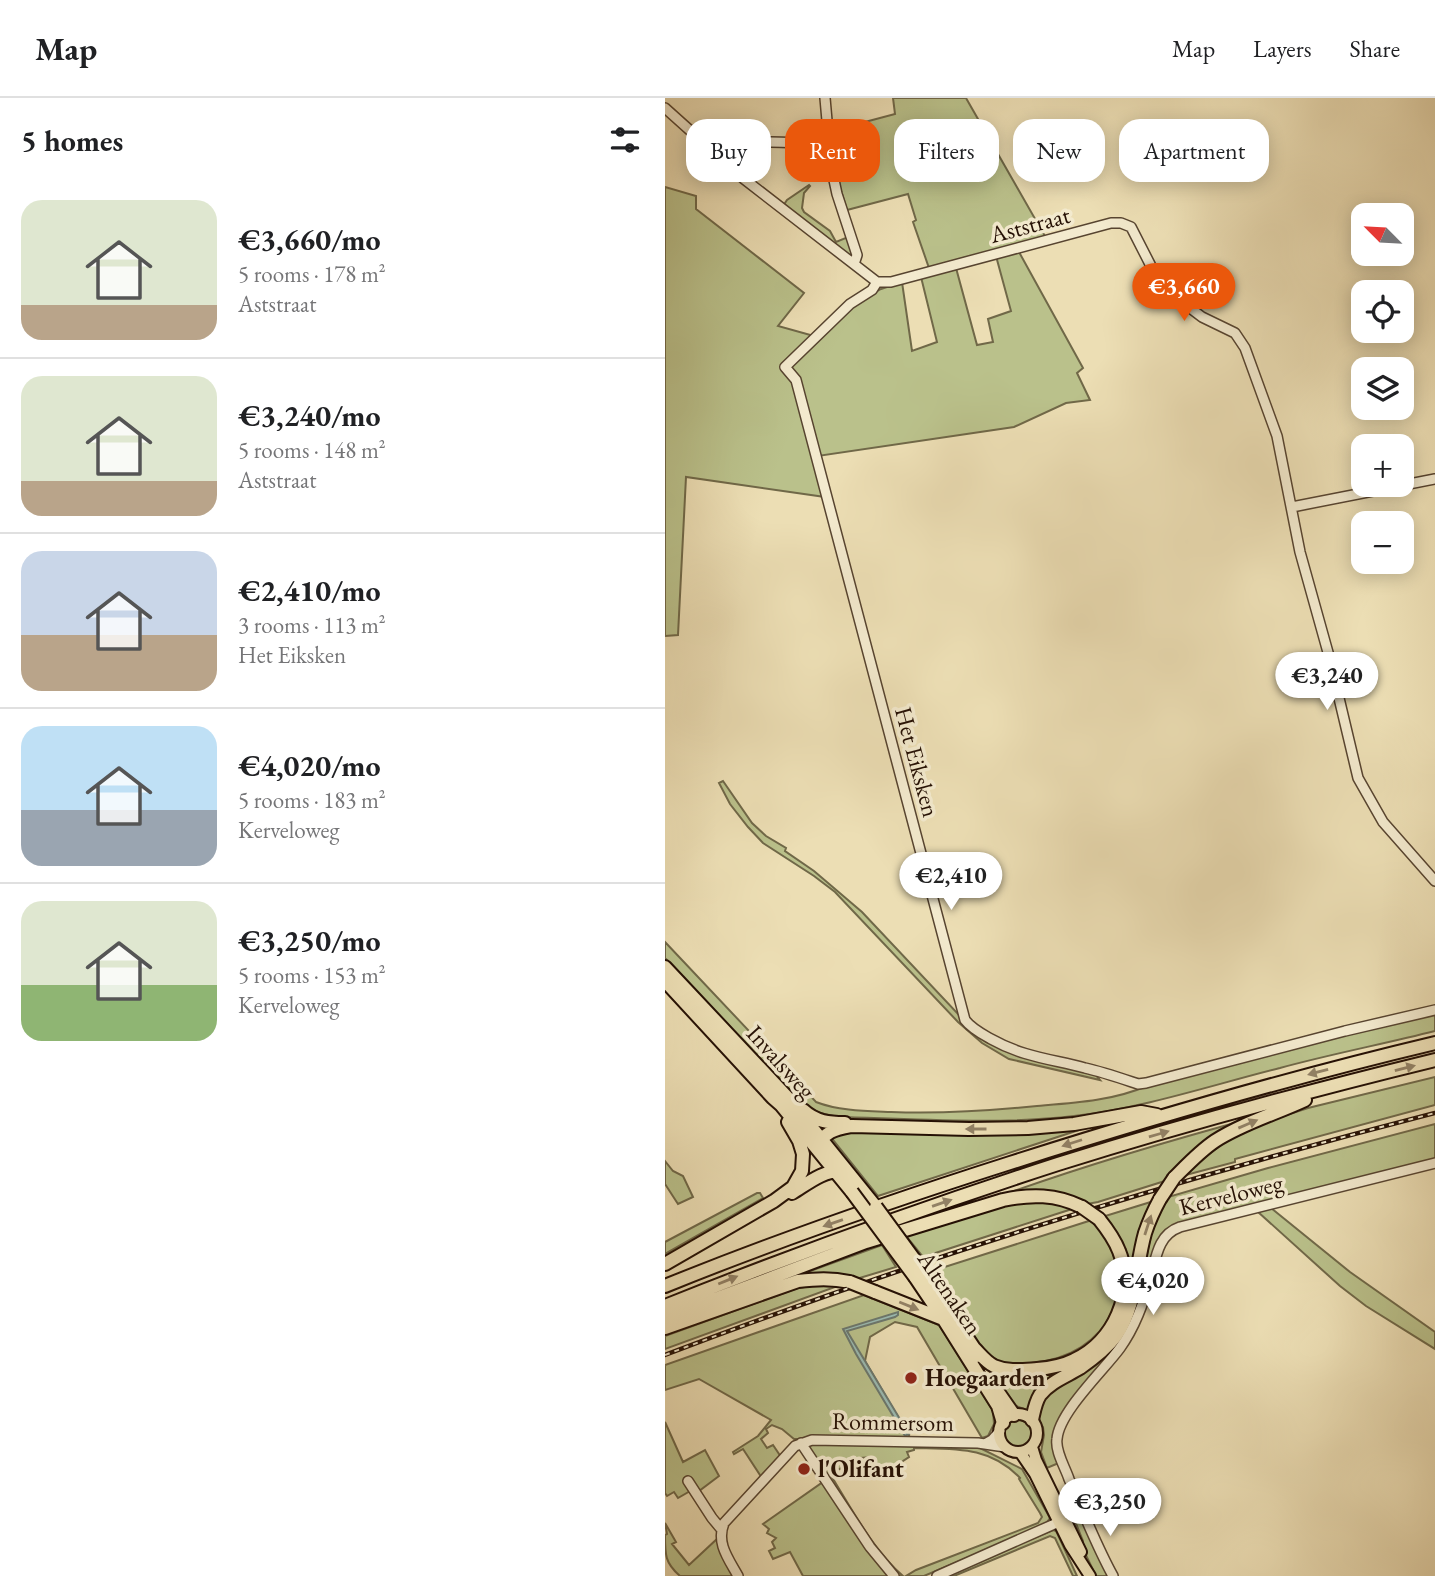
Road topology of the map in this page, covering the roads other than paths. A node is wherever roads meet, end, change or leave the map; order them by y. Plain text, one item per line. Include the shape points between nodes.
1 (825, 98) edge
2 (665, 108) edge
3 (827, 119) edge
4 (686, 128) edge
5 (749, 182) edge
6 (834, 182) edge
7 (854, 264) junction
8 (877, 282) junction
9 (1435, 480) edge
10 (1292, 506) junction
11 (1435, 880) edge
12 (665, 967) edge
13 (665, 982) edge
14 (1435, 1010) edge
15 (1435, 1043) edge
16 (1435, 1060) edge
17 (1327, 1087) junction
18 (773, 1098) junction
19 (788, 1098) junction
20 (1161, 1115) junction
21 (852, 1126) junction
22 (820, 1144) junction
23 (1435, 1163) edge
24 (842, 1172) junction
25 (857, 1191) joint
26 (774, 1201) junction
27 (665, 1264) edge
28 (920, 1276) junction
29 (665, 1286) edge
30 (665, 1306) edge
31 (665, 1318) edge
32 (944, 1320) junction
33 (665, 1328) edge
34 (974, 1348) junction
35 (1014, 1415) junction
36 (1032, 1420) junction
37 (1001, 1427) junction
38 (801, 1443) junction
39 (985, 1444) junction
40 (1005, 1447) junction
41 (1032, 1447) junction
42 (1020, 1452) junction
43 (688, 1481) dead end
44 (1083, 1513) junction
45 (1063, 1521) junction
46 (722, 1530) junction
47 (738, 1576) edge
48 (894, 1576) edge
49 (937, 1576) edge
50 (1090, 1576) edge
51 (1113, 1576) edge

1 - 3 street
2 - 4 street
5 - 7 street
6 - 7 street via 857,255
7 - 8 street
8 - 10 street, Aststraat via 1111,223 1131,226 1154,272 1173,295 1240,338 1277,436
8 - 14 street, Het Eiksken via 785,367 796,380 965,1020 982,1035 1027,1055 1138,1084
9 - 10 street
10 - 11 street, Aststraat via 1358,778 1383,822
12 - 19 highway, Invalsweg
13 - 18 highway, Invalsweg
15 -> 20 highway
17 -> 16 highway
30 -> 17 highway via 983,1189
36 -> 17 highway, bridge via 1041,1393 1104,1349 1122,1326 1131,1305 1145,1234 1174,1178 1214,1142
18 - 22 highway, Invalsweg
18 - 26 highway via 799,1141 804,1164 798,1181
19 - 21 highway via 820,1121
19 - 22 highway, Invalsweg
20 -> 21 highway via 1141,1112 1028,1128
20 -> 29 highway via 923,1191
21 - 22 highway via 835,1128
22 - 24 highway, Invalsweg
23 - 44 street, Kerveloweg via 1179,1227 1166,1235 1132,1329 1078,1398 1057,1435
24 - 25 highway, Invalsweg
24 - 26 highway via 824,1174
25 - 28 highway, Altenaken, bridge
26 - 27 highway
28 - 32 highway, Altenaken
28 - 34 highway, Altenaken
31 - 34 highway, bridge via 866,1242 1020,1196 1066,1200 1099,1219 1118,1249 1125,1286 1117,1317 1100,1341 1064,1364 1021,1370 991,1364
33 -> 32 highway, bridge via 818,1278 850,1282
32 - 37 highway, Altenaken via 997,1406
34 - 35 highway, Altenaken
35 - 36 main road
35 - 37 main road
36 - 41 main road via 1037,1432
37 - 39 street, Rommersom
37 - 40 main road
38 - 39 street, Rommersom
38 - 46 street, Rommersom
38 - 48 street, Rommersom
39 - 40 street, Rommersom
40 - 42 main road
41 - 42 main road
41 - 45 main road
42 - 45 main road
43 - 46 street
44 - 45 street
44 - 51 street, Kerveloweg
45 - 49 street
45 - 50 main road
46 - 47 street via 723,1547

